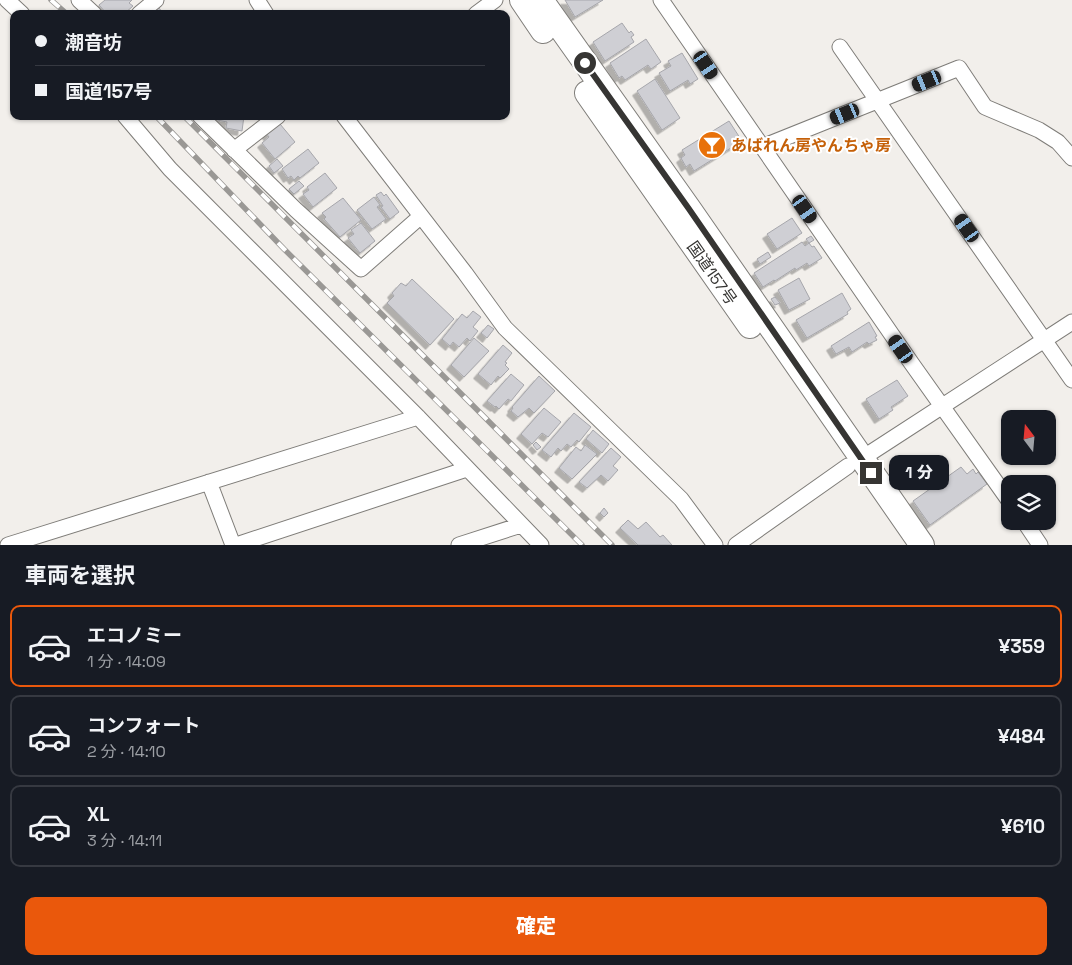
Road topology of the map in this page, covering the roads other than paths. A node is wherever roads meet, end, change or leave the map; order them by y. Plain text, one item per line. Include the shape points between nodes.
1 (7, 0) edge
2 (79, 0) edge
3 (156, 0) edge
4 (495, 0) edge
5 (522, 0) edge
6 (541, 0) edge
7 (661, 0) edge
8 (18, 10) edge
9 (90, 10) edge
10 (144, 10) edge
11 (481, 10) edge
12 (840, 47) dead end
13 (878, 101) junction
14 (128, 120) edge
15 (204, 120) edge
16 (273, 120) edge
17 (347, 120) edge
18 (762, 147) junction
19 (234, 150) junction
20 (1072, 158) edge
21 (421, 216) junction
22 (1072, 322) edge
23 (1044, 340) junction
24 (1072, 380) edge
25 (942, 407) junction
26 (418, 416) junction
27 (855, 463) junction
28 (467, 469) junction
29 (209, 482) junction
30 (1001, 489) edge
31 (521, 525) junction
32 (1030, 530) edge
33 (8, 545) edge
34 (234, 545) edge
35 (459, 545) edge
36 (541, 545) edge
37 (715, 545) edge
38 (736, 545) edge
39 (902, 545) edge
40 (922, 545) edge
41 (1040, 545) edge

1 - 8 street
2 - 9 street
3 - 10 street
4 - 11 street
5 - 27 highway, 国道157号
6 - 27 highway, 国道157号 via 689,209
7 - 18 street
12 - 13 street
13 - 18 street
13 - 20 street via 959,68 985,107 1046,134
13 - 23 street
14 - 26 street via 170,169
15 - 19 street
16 - 19 street
17 - 21 street
18 - 25 street
19 - 21 street via 361,269
21 - 37 street via 505,328 681,499
22 - 23 street
23 - 24 street
23 - 25 street
25 - 27 street
25 - 30 street
26 - 28 street
26 - 29 street
27 - 38 street
27 - 39 highway, 国道157号
27 - 40 highway, 国道157号
28 - 31 street
28 - 34 street
29 - 33 street
29 - 34 street
31 - 35 street
31 - 36 street
32 - 41 street

